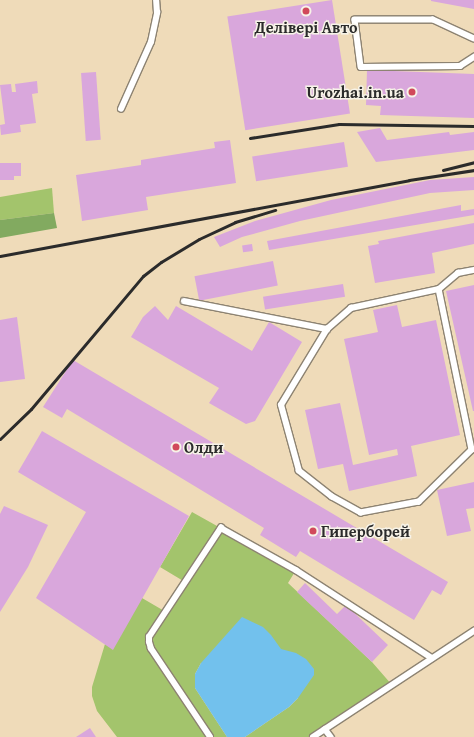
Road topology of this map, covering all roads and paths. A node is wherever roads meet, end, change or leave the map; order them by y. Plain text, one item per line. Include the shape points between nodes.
1 (156, 0) edge
2 (474, 39) edge
3 (474, 57) edge
4 (121, 109) dead end
5 (474, 270) edge
6 (439, 289) junction
7 (184, 301) dead end
8 (327, 329) junction
9 (474, 631) edge
10 (432, 658) junction
11 (325, 728) junction
12 (210, 737) edge
13 (313, 737) edge
14 (331, 737) edge

1 - 4 lane via 157,13 151,42
2 - 3 lane via 433,20 355,20 361,67 460,66
5 - 6 lane via 458,273
6 - 8 lane via 351,308
6 - 8 lane via 472,450 419,502 361,513 332,497 299,471 281,405
7 - 8 lane
9 - 10 lane
10 - 11 lane
10 - 12 lane via 296,570 222,528 149,637 150,649
11 - 13 lane
11 - 14 lane

